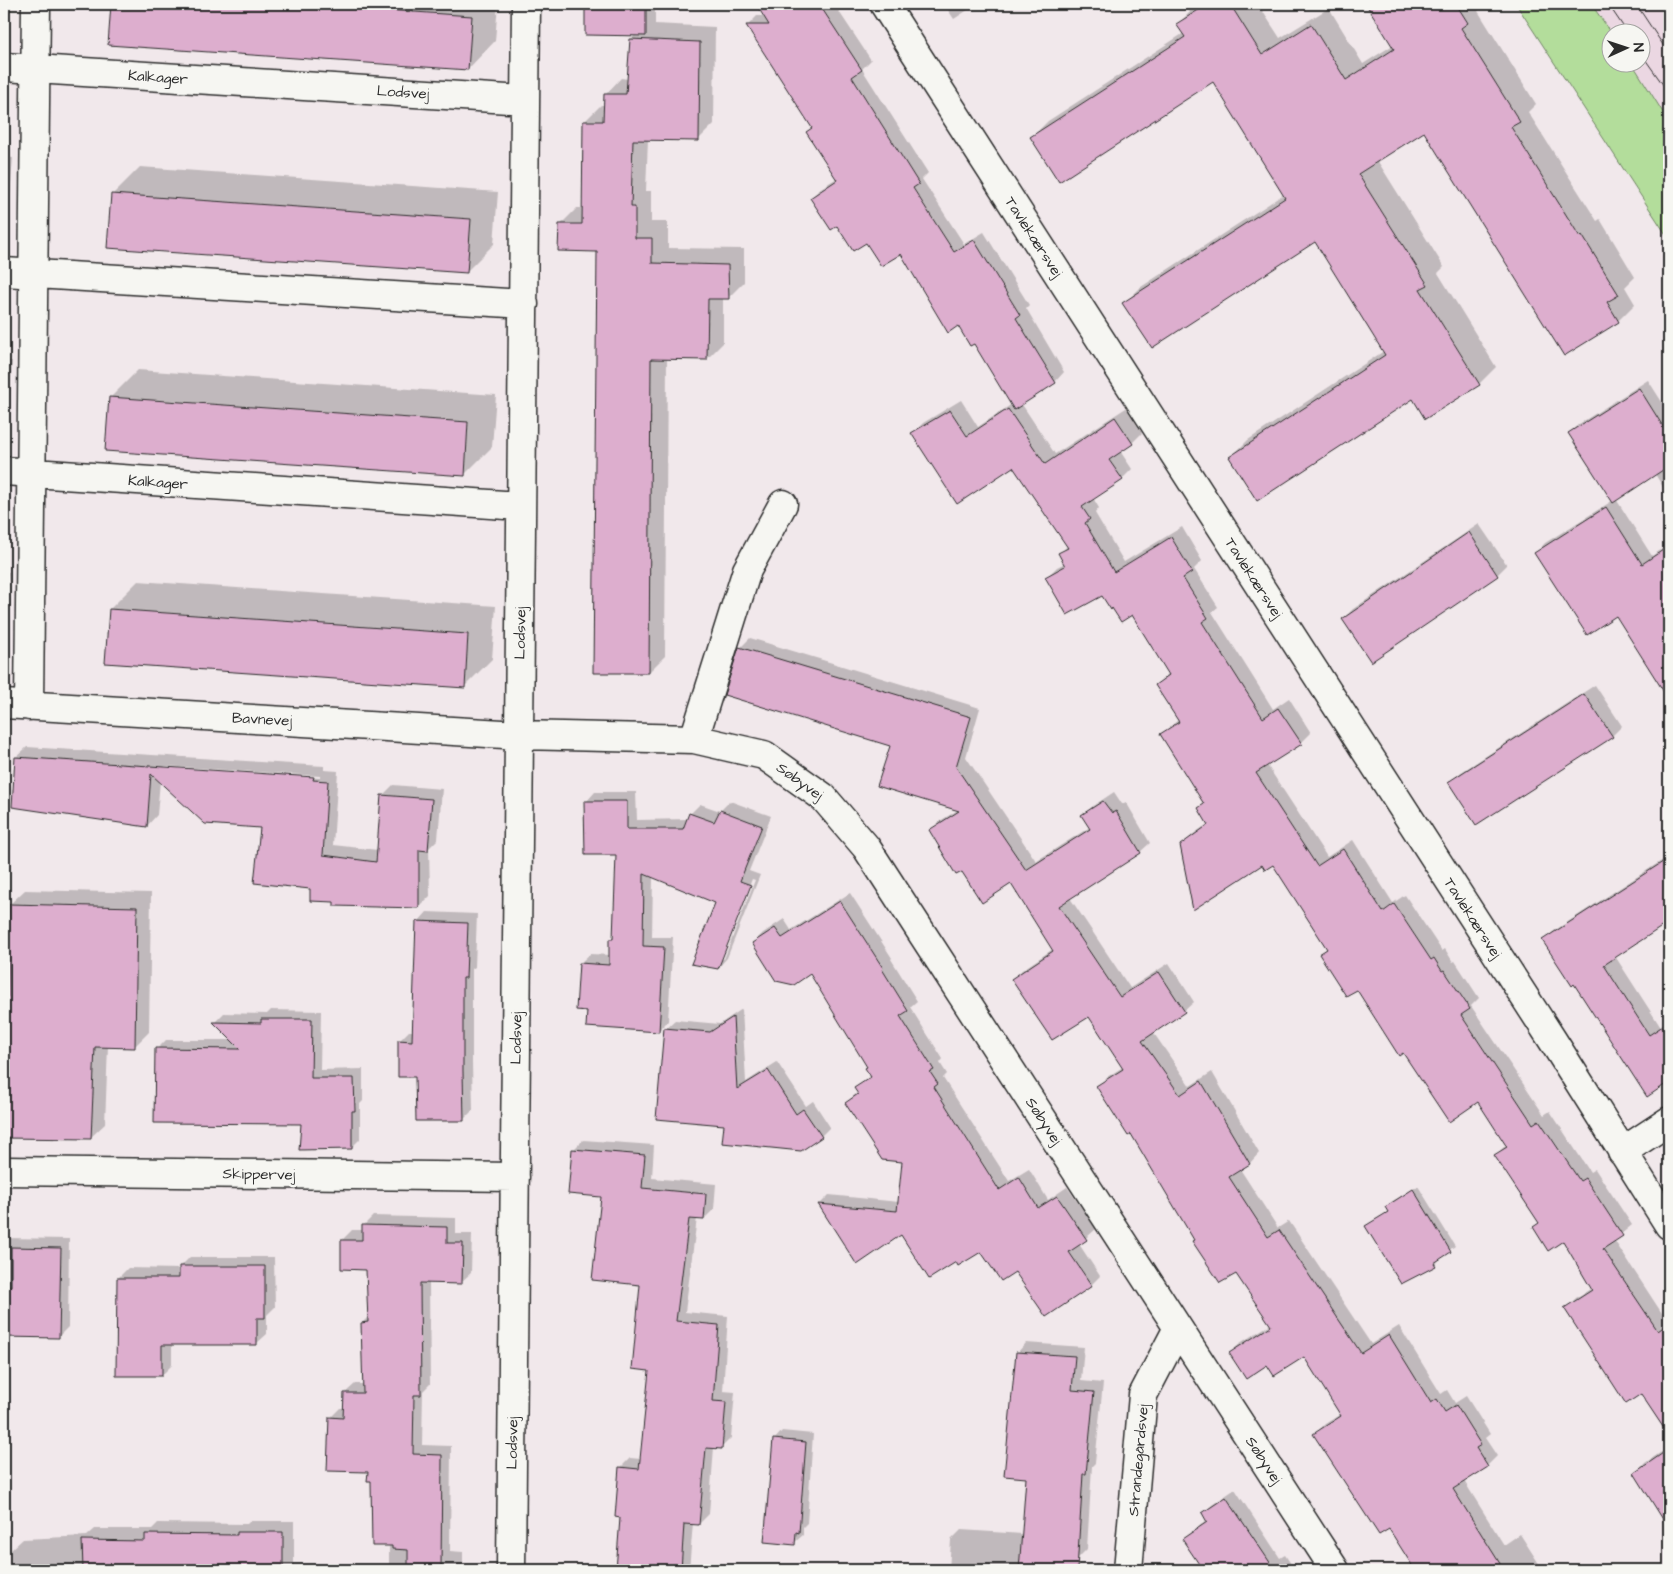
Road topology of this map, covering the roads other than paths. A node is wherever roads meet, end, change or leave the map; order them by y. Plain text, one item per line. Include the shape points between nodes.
1 (36, 4) edge
2 (526, 4) edge
3 (884, 4) edge
4 (4, 67) edge
5 (36, 69) junction
6 (280, 84) joint
7 (525, 100) junction
8 (4, 272) edge
9 (34, 274) junction
10 (524, 304) junction
11 (4, 471) edge
12 (32, 473) junction
13 (783, 504) dead end
14 (521, 506) junction
15 (16, 705) edge
16 (519, 735) junction
17 (694, 739) junction
18 (1669, 1121) edge
19 (1622, 1152) junction
20 (4, 1171) edge
21 (515, 1177) junction
22 (1669, 1225) edge
23 (1178, 1328) junction
24 (511, 1570) edge
25 (1128, 1570) edge
26 (1335, 1570) edge

1 - 5 street
2 - 7 street, Lodsvej
3 - 19 street, Tavlekærsvej
4 - 5 street, Kalkager
5 - 6 street, Kalkager
5 - 9 street
6 - 7 street, Lodsvej
7 - 10 street, Lodsvej
8 - 9 street
9 - 10 street
9 - 12 street
10 - 14 street, Lodsvej
11 - 12 street, Kalkager
12 - 14 street, Kalkager
12 - 15 street
13 - 17 street via 747,570
14 - 16 street, Lodsvej
15 - 16 street, Bavnevej
16 - 17 street, Søbyvej
16 - 21 street, Lodsvej
17 - 23 street, Søbyvej via 764,756 823,797 866,847
18 - 19 street
19 - 22 street, Tavlekærsvej
20 - 21 street, Skippervej
21 - 24 street, Lodsvej
23 - 25 street, Strandegårdsvej via 1143,1395
23 - 26 street, Søbyvej

